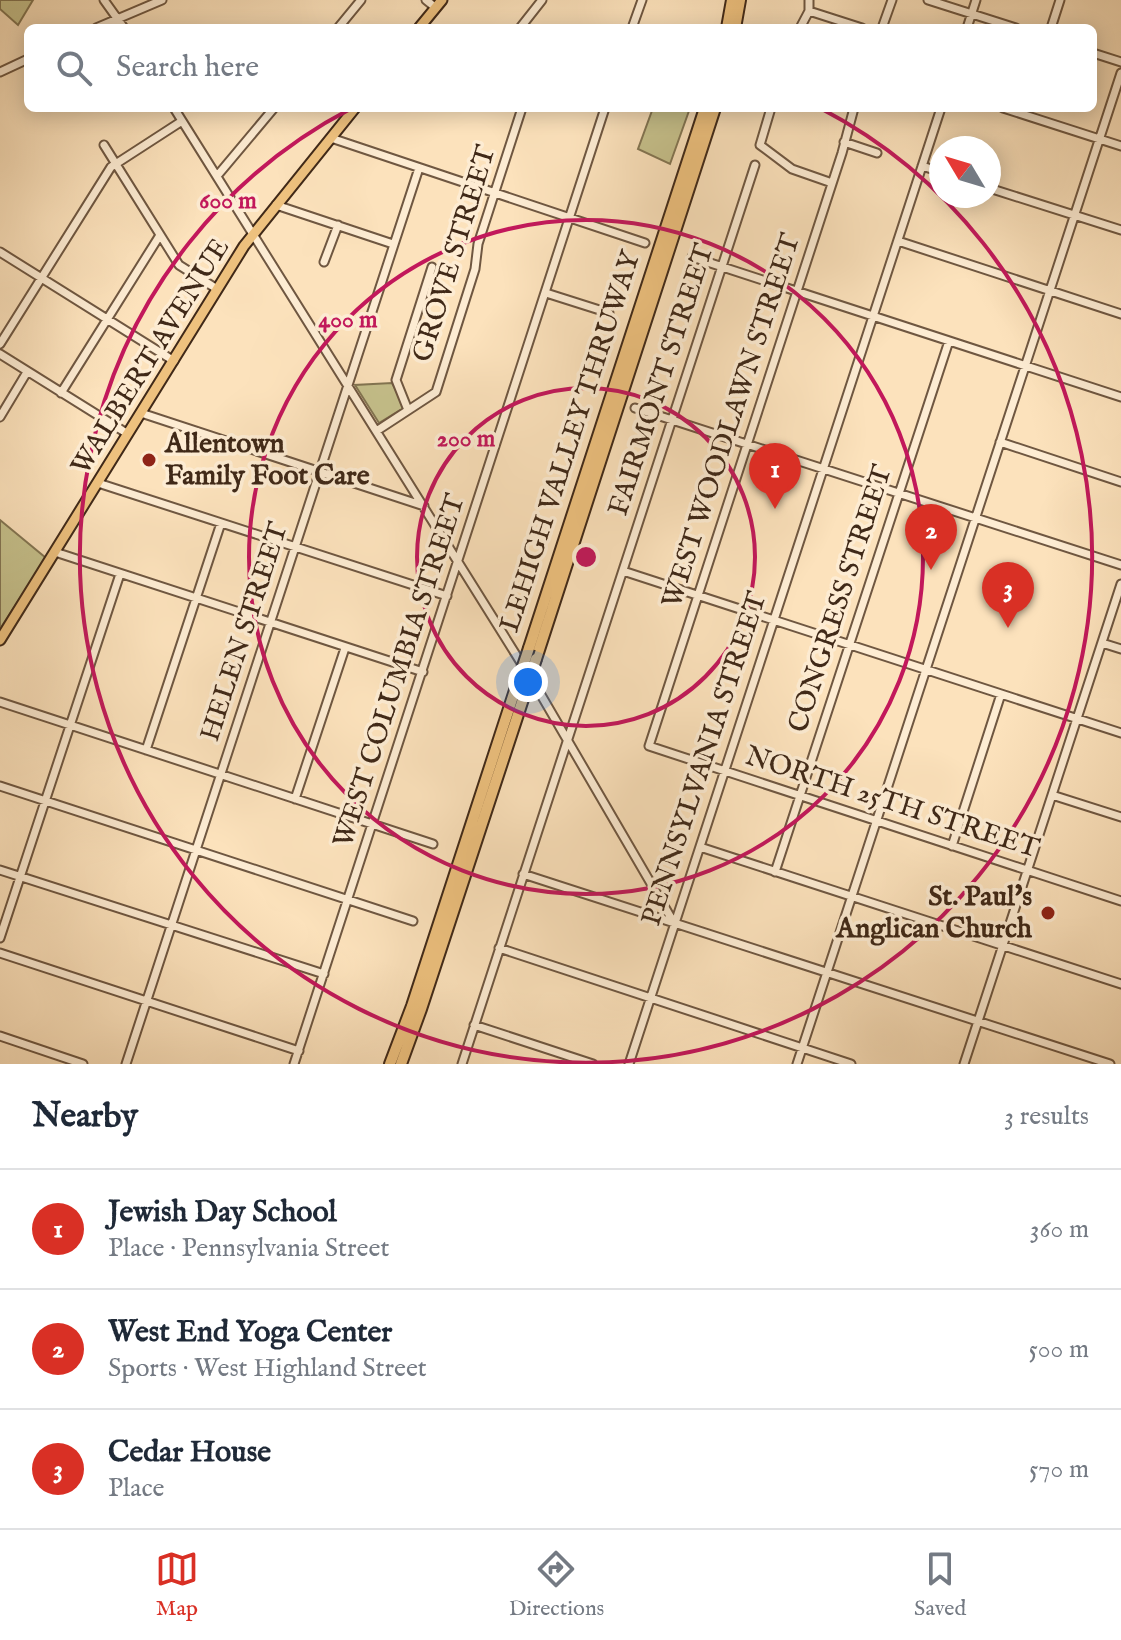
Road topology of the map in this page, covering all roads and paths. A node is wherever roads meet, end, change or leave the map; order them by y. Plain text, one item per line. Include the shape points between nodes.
1 (104, 0) edge
2 (162, 0) edge
3 (361, 0) edge
4 (426, 0) edge
5 (542, 0) edge
6 (642, 0) edge
7 (732, 0) edge
8 (740, 0) edge
9 (809, 0) edge
10 (892, 0) edge
11 (928, 0) edge
12 (976, 0) edge
13 (1060, 0) edge
14 (439, 4) edge
15 (809, 11) junction
16 (972, 14) junction
17 (118, 18) junction
18 (105, 24) edge
19 (122, 24) edge
20 (341, 24) edge
21 (422, 24) edge
22 (523, 24) edge
23 (633, 24) edge
24 (728, 24) edge
25 (736, 24) edge
26 (802, 24) edge
27 (850, 24) edge
28 (883, 24) edge
29 (968, 24) edge
30 (1003, 24) edge
31 (1052, 24) edge
32 (1097, 54) edge
33 (24, 61) edge
34 (1121, 62) edge
35 (0, 72) edge
36 (1121, 73) edge
37 (176, 112) edge
38 (271, 112) edge
39 (352, 112) edge
40 (521, 112) edge
41 (604, 112) edge
42 (704, 112) edge
43 (714, 112) edge
44 (770, 112) edge
45 (853, 112) edge
46 (940, 112) edge
47 (1015, 112) edge
48 (182, 121) junction
49 (331, 138) junction
50 (1099, 139) junction
51 (844, 142) junction
52 (104, 145) dead end
53 (1121, 146) edge
54 (877, 153) dead end
55 (115, 163) junction
56 (755, 165) dead end
57 (922, 166) junction
58 (419, 168) junction
59 (929, 168) edge
60 (217, 176) junction
61 (832, 183) junction
62 (495, 192) junction
63 (1001, 192) edge
64 (276, 205) junction
65 (1074, 215) junction
66 (571, 217) junction
67 (338, 225) junction
68 (1121, 230) edge
69 (253, 234) junction
70 (160, 235) junction
71 (898, 241) junction
72 (645, 243) dead end
73 (393, 244) junction
74 (0, 252) edge
75 (692, 257) dead end
76 (324, 262) dead end
77 (721, 266) junction
78 (432, 267) dead end
79 (41, 277) junction
80 (217, 289) junction
81 (1049, 291) junction
82 (797, 292) junction
83 (546, 293) junction
84 (609, 313) dead end
85 (1121, 314) edge
86 (873, 317) junction
87 (107, 318) junction
88 (949, 341) junction
89 (0, 344) edge
90 (0, 354) edge
91 (174, 361) junction
92 (1024, 366) junction
93 (27, 372) junction
94 (348, 384) junction
95 (61, 393) junction
96 (1121, 397) edge
97 (635, 408) dead end
98 (408, 410) junction
99 (141, 413) junction
100 (0, 417) edge
101 (671, 419) junction
102 (378, 430) junction
103 (128, 434) junction
104 (1000, 442) junction
105 (748, 443) junction
106 (823, 468) junction
107 (320, 473) junction
108 (1121, 482) edge
109 (98, 483) junction
110 (899, 492) junction
111 (424, 506) junction
112 (975, 518) junction
113 (221, 523) junction
114 (295, 547) junction
115 (55, 552) junction
116 (459, 562) junction
117 (1121, 565) edge
118 (623, 571) junction
119 (120, 574) junction
120 (1121, 584) edge
121 (698, 595) junction
122 (447, 596) junction
123 (195, 598) junction
124 (774, 620) junction
125 (271, 623) junction
126 (0, 640) edge
127 (1102, 643) junction
128 (850, 644) junction
129 (345, 648) junction
130 (1121, 649) edge
131 (926, 670) junction
132 (423, 672) junction
133 (1001, 694) junction
134 (0, 702) edge
135 (1077, 719) junction
136 (69, 725) junction
137 (1121, 733) edge
138 (567, 737) junction
139 (649, 746) joint
140 (146, 750) junction
141 (725, 771) junction
142 (221, 775) junction
143 (0, 786) edge
144 (1052, 795) junction
145 (800, 796) junction
146 (295, 799) junction
147 (44, 800) junction
148 (1121, 817) edge
149 (876, 820) junction
150 (373, 824) junction
151 (433, 844) dead end
152 (952, 846) junction
153 (700, 847) junction
154 (196, 850) junction
155 (0, 870) edge
156 (1027, 871) junction
157 (775, 872) junction
158 (523, 874) junction
159 (21, 877) junction
160 (851, 896) junction
161 (348, 898) junction
162 (1121, 901) edge
163 (413, 921) dead end
164 (674, 923) junction
165 (171, 926) junction
166 (0, 938) edge
167 (1002, 946) junction
168 (499, 948) junction
169 (0, 953) edge
170 (827, 972) junction
171 (324, 974) junction
172 (1121, 984) edge
173 (650, 998) junction
174 (147, 1001) junction
175 (978, 1021) junction
176 (474, 1025) junction
177 (0, 1036) edge
178 (803, 1048) junction
179 (299, 1051) junction
180 (83, 1064) edge
181 (126, 1064) edge
182 (294, 1064) edge
183 (390, 1064) edge
184 (401, 1064) edge
185 (462, 1064) edge
186 (593, 1064) edge
187 (629, 1064) edge
188 (797, 1064) edge
189 (851, 1064) edge
190 (964, 1064) edge
191 (1110, 1064) edge

1 - 17 street
2 - 17 street
3 - 20 street
4 - 14 street
5 - 22 street
6 - 23 street
7 - 24 highway
8 - 25 highway
9 - 15 street
10 - 28 street
11 - 16 street
12 - 16 street
13 - 31 street
14 - 21 main road
15 - 26 street
15 - 27 street
16 - 29 street
16 - 30 street
17 - 18 street
17 - 19 street
32 - 34 street
33 - 35 street
36 - 50 street
37 - 48 street
38 - 60 street
39 - 49 main road, WALBERT AVENUE
40 - 62 street, GROVE STREET
41 - 66 street, WEST COLUMBIA STREET
42 - 183 highway, LEHIGH VALLEY THRUWAY, bridge
43 - 184 highway, LEHIGH VALLEY THRUWAY, bridge
44 - 61 street via 760,143 764,148 792,169
45 - 51 street, WEST WOODLAWN STREET
46 - 57 street, PENNSYLVANIA STREET
47 - 50 street
48 - 55 street
48 - 60 street
49 - 58 street
49 - 64 main road, WALBERT AVENUE
50 - 53 street
50 - 65 street
51 - 54 street
51 - 61 street, WEST WOODLAWN STREET
52 - 55 street
55 - 70 street
55 - 79 street
56 - 77 street, FAIRMONT STREET
57 - 59 street
57 - 71 street, PENNSYLVANIA STREET
58 - 62 street
58 - 73 street, HELEN STREET
60 - 69 street
61 - 82 street, WEST WOODLAWN STREET
62 - 66 street
62 - 98 street, GROVE STREET via 436,392
63 - 65 street
64 - 67 street
64 - 69 main road, WALBERT AVENUE
65 - 68 street
65 - 81 street
66 - 72 street
66 - 83 street, WEST COLUMBIA STREET
67 - 73 street
67 - 76 street
69 - 80 main road, WALBERT AVENUE
69 - 94 street
70 - 80 street via 179,265
70 - 87 street
71 - 81 street
71 - 86 street, PENNSYLVANIA STREET
73 - 94 street, HELEN STREET
74 - 79 street
75 - 77 street
77 - 82 street
77 - 101 street, FAIRMONT STREET
78 - 98 street via 396,380
79 - 87 street
79 - 89 street
80 - 91 main road, WALBERT AVENUE
81 - 85 street
81 - 92 street
82 - 86 street
82 - 105 street, WEST WOODLAWN STREET
83 - 84 street
83 - 116 street, WEST COLUMBIA STREET
86 - 88 street
86 - 106 street, PENNSYLVANIA STREET
87 - 91 street
87 - 95 street
88 - 92 street
88 - 110 street, CONGRESS STREET
90 - 93 street
91 - 99 main road, WALBERT AVENUE
92 - 96 street
92 - 104 street
93 - 95 street
93 - 100 street
94 - 102 street
94 - 107 street, HELEN STREET
95 - 103 street
97 - 101 street
98 - 102 street, GROVE STREET
99 - 103 main road, WALBERT AVENUE
99 - 107 street
101 - 105 street
101 - 118 street, FAIRMONT STREET
102 - 111 street
103 - 109 main road, WALBERT AVENUE
104 - 108 street
104 - 112 street
105 - 106 street
105 - 121 street, WEST WOODLAWN STREET
106 - 110 street
106 - 124 street, PENNSYLVANIA STREET
107 - 111 street
107 - 114 street, HELEN STREET
109 - 113 street
109 - 115 main road, WALBERT AVENUE
110 - 112 street
110 - 128 street, CONGRESS STREET
111 - 116 street
112 - 117 street
112 - 131 street
113 - 114 street
113 - 123 street
114 - 122 street
114 - 125 street, HELEN STREET
115 - 119 street
115 - 126 main road, WALBERT AVENUE
116 - 122 street, WEST COLUMBIA STREET
116 - 138 street
118 - 121 street
118 - 138 street, FAIRMONT STREET
119 - 123 street
119 - 136 street
120 - 127 street
121 - 124 street
121 - 139 street, WEST WOODLAWN STREET
122 - 132 street, WEST COLUMBIA STREET
123 - 125 street
123 - 140 street
124 - 128 street
124 - 141 street, PENNSYLVANIA STREET
125 - 129 street
125 - 142 street, HELEN STREET
127 - 130 street
127 - 135 street
128 - 131 street
128 - 145 street, CONGRESS STREET
129 - 132 street
129 - 146 street
131 - 133 street
131 - 149 street
132 - 150 street, WEST COLUMBIA STREET
133 - 135 street
133 - 152 street
134 - 136 street
135 - 137 street
135 - 144 street
136 - 140 street
136 - 147 street
138 - 158 street, FAIRMONT STREET
138 - 164 street
139 - 141 street, NORTH 25TH STREET
140 - 142 street
141 - 145 street, NORTH 25TH STREET
141 - 153 street, PENNSYLVANIA STREET
142 - 146 street
142 - 154 street, HELEN STREET
143 - 147 street
144 - 148 street
144 - 156 street
145 - 149 street, NORTH 25TH STREET
145 - 157 street, CONGRESS STREET
146 - 150 street
147 - 154 street
147 - 159 street
149 - 152 street, NORTH 25TH STREET
149 - 160 street
150 - 151 street
150 - 161 street, WEST COLUMBIA STREET
152 - 156 street, NORTH 25TH STREET
153 - 157 street
153 - 164 street, PENNSYLVANIA STREET
154 - 161 street
154 - 165 street, HELEN STREET
155 - 159 street
156 - 162 street, NORTH 25TH STREET
156 - 167 street
157 - 160 street
158 - 164 street
158 - 168 street, FAIRMONT STREET
159 - 165 street
159 - 166 street
160 - 167 street
160 - 170 street
161 - 163 street
161 - 171 street, WEST COLUMBIA STREET
164 - 170 street
164 - 173 street, PENNSYLVANIA STREET
165 - 171 street
165 - 174 street, HELEN STREET
167 - 172 street
167 - 175 street
168 - 173 street
168 - 176 street, FAIRMONT STREET
169 - 174 street
170 - 175 street
170 - 178 street
171 - 179 street, WEST COLUMBIA STREET
173 - 178 street
173 - 187 street, PENNSYLVANIA STREET
174 - 179 street
174 - 181 street, HELEN STREET
175 - 190 street
175 - 191 street
176 - 185 street, FAIRMONT STREET
176 - 186 street
177 - 180 street
178 - 188 street
178 - 189 street
179 - 182 street, WEST COLUMBIA STREET

